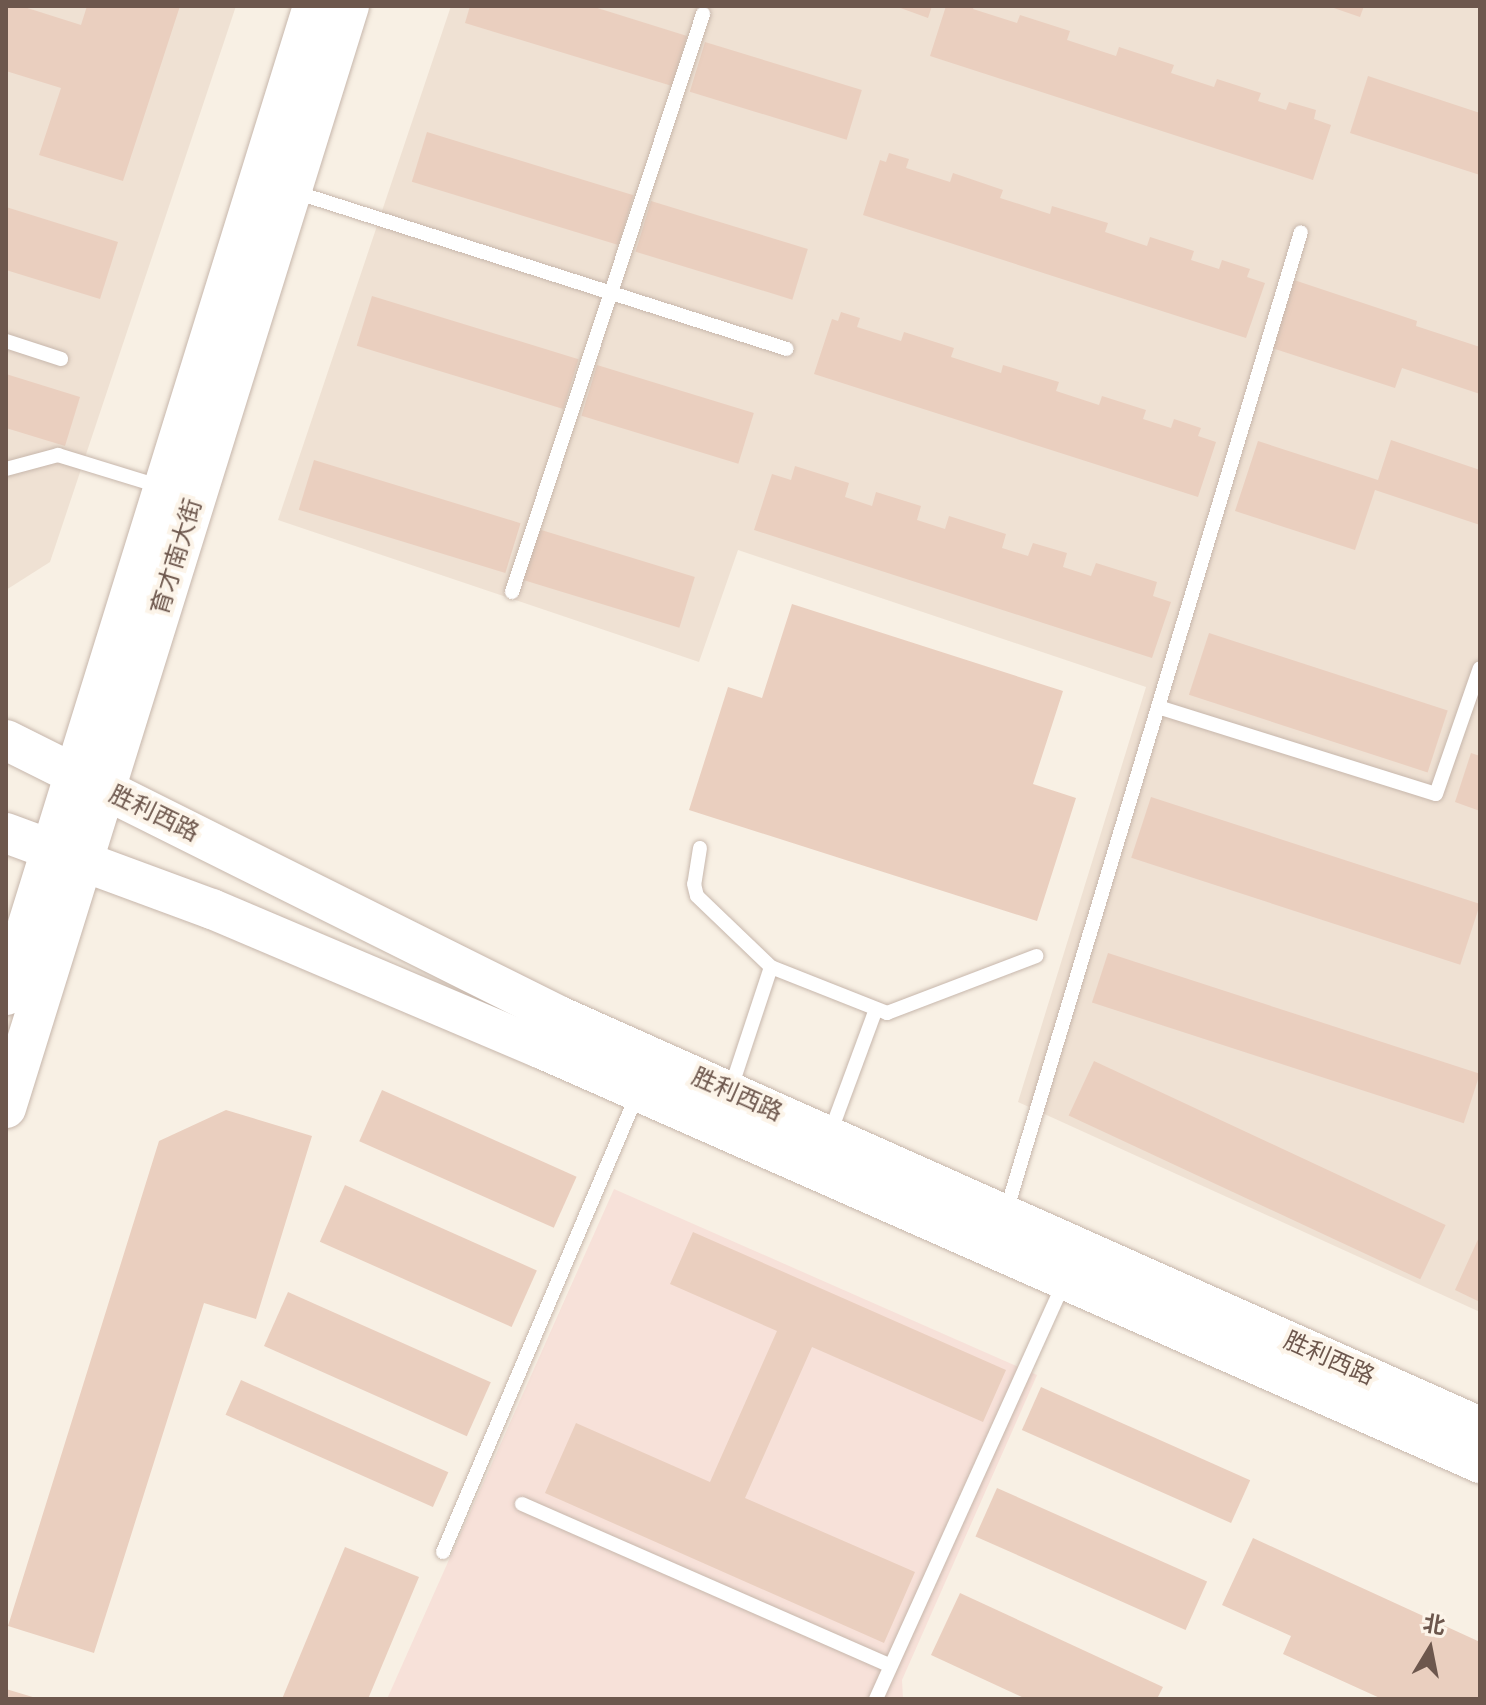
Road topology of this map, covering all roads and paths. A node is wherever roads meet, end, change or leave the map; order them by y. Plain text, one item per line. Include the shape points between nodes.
1 (313, 6) edge
2 (349, 6) edge
3 (703, 14) dead end
4 (291, 191) junction
5 (1301, 232) dead end
6 (611, 292) junction
7 (6, 341) edge
8 (787, 349) dead end
9 (61, 359) dead end
10 (6, 469) edge
11 (163, 488) junction
12 (512, 592) dead end
13 (1480, 668) edge
14 (1158, 707) junction
15 (6, 740) edge
16 (90, 782) junction
17 (6, 833) edge
18 (700, 848) dead end
19 (67, 856) junction
20 (1036, 956) dead end
21 (771, 967) junction
22 (6, 995) edge
23 (876, 1009) junction
24 (638, 1092) junction
25 (729, 1092) junction
26 (6, 1108) edge
27 (828, 1136) junction
28 (1005, 1215) junction
29 (1065, 1280) junction
30 (1480, 1427) edge
31 (1480, 1463) edge
32 (522, 1504) dead end
33 (443, 1552) dead end
34 (889, 1665) junction
35 (876, 1699) edge

1 - 11 main road, 育才南大街
2 - 4 main road, 育才南大街
3 - 6 lane
4 - 6 lane
4 - 16 main road, 育才南大街
5 - 14 lane
6 - 8 lane
6 - 12 lane
7 - 9 lane
10 - 11 lane via 58,455
11 - 16 main road, 育才南大街
13 - 14 lane via 1436,794
14 - 28 lane
15 - 16 main road, 胜利西路
16 - 19 main road, 育才南大街
16 - 25 main road, 胜利西路 via 559,1016
17 - 19 main road, 胜利西路
18 - 21 lane via 697,896
19 - 22 main road, 育才南大街
19 - 24 main road, 胜利西路 via 212,909
19 - 26 main road, 育才南大街
20 - 23 lane via 887,1013
21 - 23 lane
21 - 25 lane
23 - 27 lane
24 - 29 main road, 胜利西路
24 - 33 lane
25 - 27 main road, 胜利西路
27 - 28 main road, 胜利西路
28 - 30 main road, 胜利西路
29 - 31 main road, 胜利西路
29 - 34 lane
32 - 34 lane
34 - 35 lane

